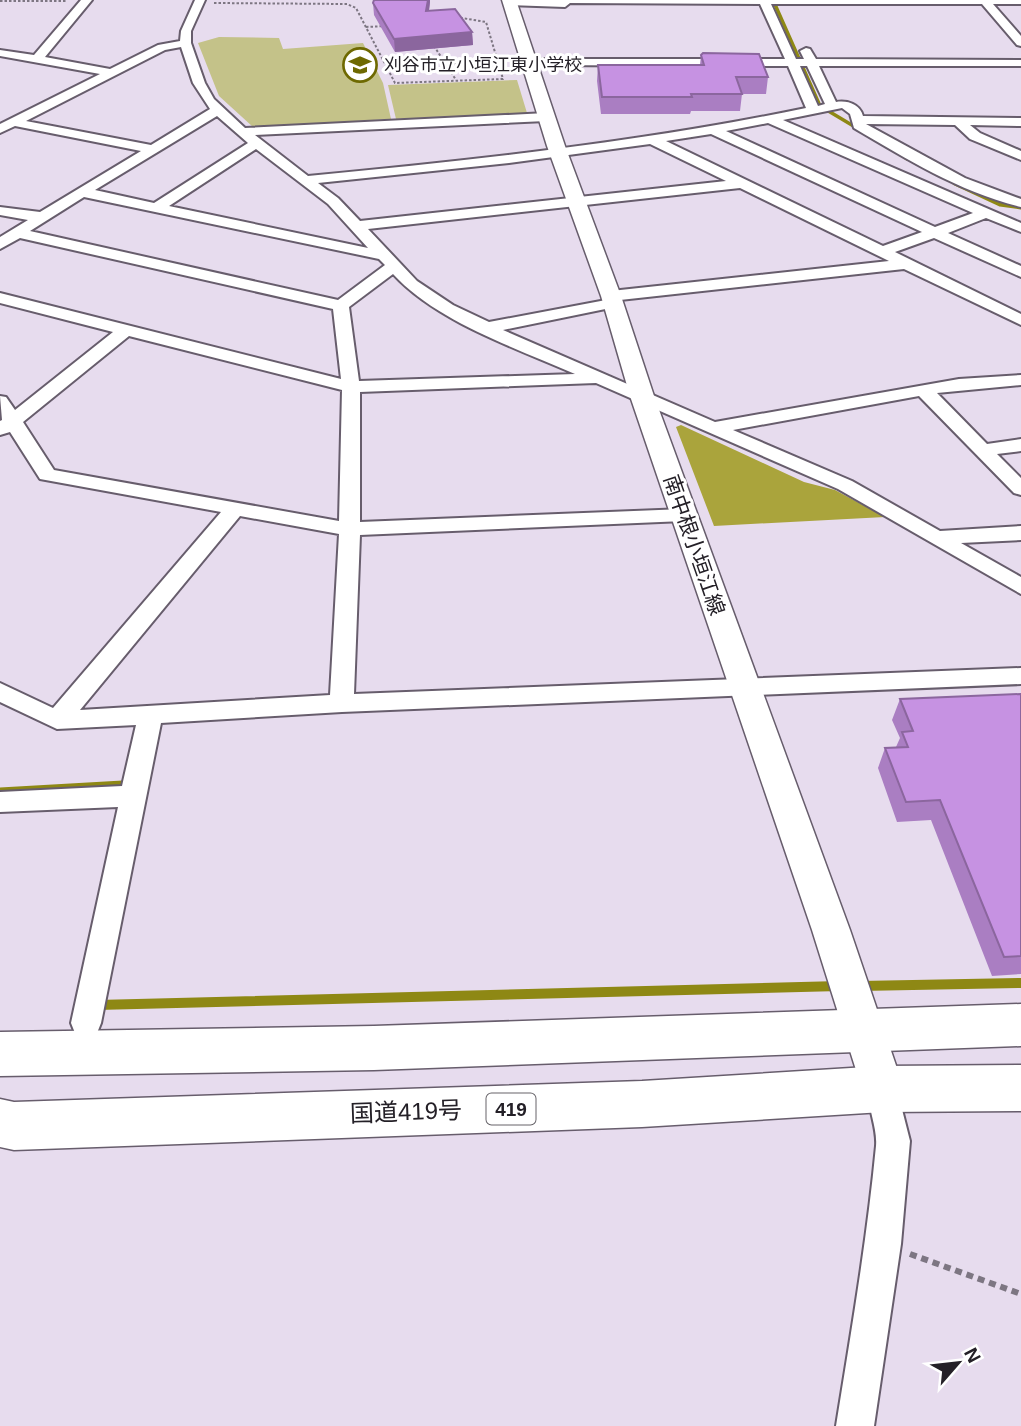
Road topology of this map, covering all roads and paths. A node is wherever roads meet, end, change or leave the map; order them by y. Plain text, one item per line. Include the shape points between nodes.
1 (86, 0) edge
2 (548, 0) edge
3 (0, 1) edge
4 (200, 1) edge
5 (765, 1) edge
6 (782, 1) edge
7 (1021, 1) edge
8 (509, 2) edge
9 (985, 2) edge
10 (789, 15) dead end
11 (446, 19) edge
12 (393, 26) edge
13 (366, 27) junction
14 (800, 39) dead end
15 (185, 43) junction
16 (1021, 43) edge
17 (433, 44) edge
18 (0, 53) edge
19 (37, 59) junction
20 (497, 60) junction
21 (528, 62) junction
22 (795, 62) junction
23 (445, 64) junction
24 (812, 64) junction
25 (1021, 65) edge
26 (110, 72) junction
27 (456, 80) junction
28 (821, 108) junction
29 (218, 110) junction
30 (546, 117) junction
31 (771, 120) junction
32 (859, 120) junction
33 (960, 122) junction
34 (1021, 122) edge
35 (6, 126) edge
36 (713, 130) junction
37 (249, 138) junction
38 (651, 139) junction
39 (153, 149) junction
40 (557, 150) junction
41 (1021, 156) edge
42 (859, 158) junction
43 (811, 175) junction
44 (306, 180) junction
45 (741, 184) junction
46 (82, 192) junction
47 (759, 192) junction
48 (577, 200) junction
49 (1021, 203) edge
50 (156, 208) junction
51 (0, 211) edge
52 (986, 213) junction
53 (41, 217) junction
54 (356, 226) junction
55 (1021, 228) edge
56 (934, 232) junction
57 (18, 233) junction
58 (0, 244) edge
59 (883, 252) junction
60 (387, 260) junction
61 (907, 264) junction
62 (1021, 272) edge
63 (0, 298) edge
64 (612, 300) junction
65 (341, 306) junction
66 (1021, 320) edge
67 (486, 328) junction
68 (124, 331) junction
69 (599, 379) junction
70 (1021, 380) edge
71 (351, 387) junction
72 (923, 391) junction
73 (642, 396) junction
74 (0, 401) edge
75 (6, 426) edge
76 (711, 428) junction
77 (1021, 445) edge
78 (982, 450) junction
79 (1021, 489) edge
80 (236, 508) junction
81 (682, 510) junction
82 (350, 523) junction
83 (1021, 533) edge
84 (935, 538) junction
85 (1021, 587) edge
86 (1021, 676) edge
87 (744, 688) junction
88 (0, 692) edge
89 (342, 704) junction
90 (150, 715) junction
91 (57, 720) junction
92 (135, 796) junction
93 (0, 802) edge
94 (86, 1023) dead end
95 (1021, 1025) edge
96 (863, 1030) junction
97 (0, 1054) edge
98 (1021, 1088) edge
99 (883, 1089) junction
100 (0, 1124) edge
101 (883, 1244) junction
102 (1021, 1294) edge
103 (855, 1426) edge

1 - 3 path
1 - 19 street
2 - 5 street
4 - 13 path via 347,4 356,8
4 - 15 street
5 - 6 street
5 - 8 street
5 - 22 street
6 - 9 street
6 - 10 street
7 - 9 street
8 - 21 main road, 南中根小垣江線
9 - 16 street
11 - 20 path via 486,22
12 - 13 path
13 - 27 path via 395,83
14 - 24 street
15 - 26 street via 162,47
15 - 29 street via 199,83
17 - 23 path
18 - 19 street
19 - 26 street
20 - 23 path
20 - 27 path via 503,79
21 - 22 street
21 - 30 main road, 南中根小垣江線
22 - 24 street
22 - 28 street
23 - 27 path
24 - 25 street
24 - 28 street
26 - 35 street
28 - 31 street
28 - 32 street via 844,104
28 - 40 street
29 - 37 street
29 - 39 street
30 - 37 street
30 - 40 main road, 南中根小垣江線
31 - 36 street
31 - 42 street
32 - 33 street
32 - 49 street via 859,125 893,146 1000,200
33 - 34 street
33 - 41 street via 975,136
35 - 39 street
36 - 38 street
36 - 43 street
37 - 44 street
37 - 50 street
38 - 40 street
38 - 45 street
39 - 46 street
40 - 44 street
40 - 48 main road, 南中根小垣江線
42 - 43 street
42 - 52 street
43 - 47 street
43 - 56 street
44 - 54 street
45 - 47 street
45 - 48 street
46 - 50 street
46 - 53 street
47 - 59 street
48 - 54 street
48 - 64 main road, 南中根小垣江線
50 - 60 street
51 - 53 street
52 - 55 street
52 - 56 street
53 - 57 street
54 - 60 street
56 - 59 street
56 - 62 street
57 - 58 street
57 - 65 street
59 - 61 street
60 - 65 street
60 - 67 street via 440,304
61 - 64 street
61 - 66 street
63 - 68 street
64 - 67 street
64 - 73 main road, 南中根小垣江線
65 - 71 street
67 - 69 street
68 - 71 street
68 - 75 street
69 - 71 street
69 - 73 street
70 - 72 street
71 - 82 street
72 - 76 street
72 - 78 street
73 - 76 street
73 - 81 main road, 南中根小垣江線
74 - 75 street
75 - 80 street via 47,475
76 - 84 street via 845,485
77 - 78 street
78 - 79 street
80 - 82 street
80 - 91 street
81 - 82 street
81 - 87 main road, 南中根小垣江線
82 - 89 street
83 - 84 street
84 - 85 street
86 - 87 street
87 - 89 street
87 - 96 main road, 南中根小垣江線
88 - 91 street
89 - 90 street
90 - 91 street
90 - 92 street
92 - 93 street
92 - 94 street
95 - 96 highway
96 - 97 highway via 374,1048
96 - 99 main road, 南中根小垣江線
98 - 99 highway, 国道419号 / 419
99 - 100 highway, 国道419号 / 419 via 642,1104
99 - 101 street via 893,1141
101 - 102 path
101 - 103 street

